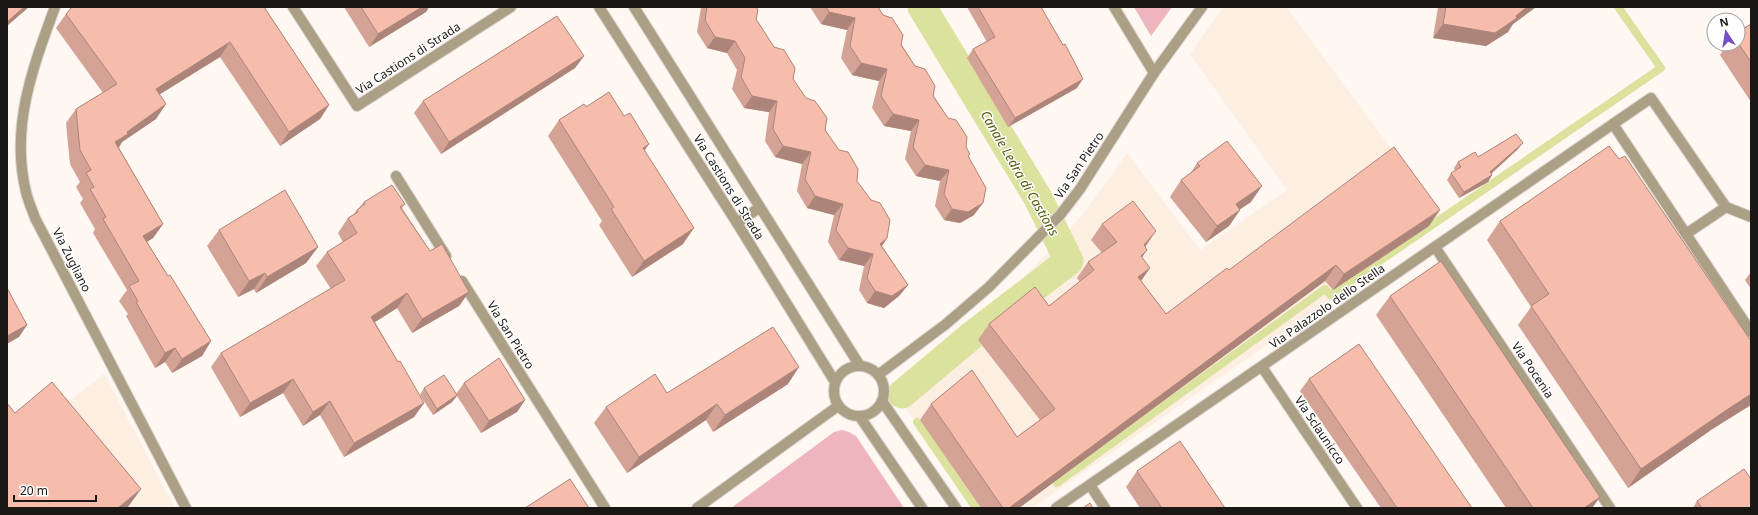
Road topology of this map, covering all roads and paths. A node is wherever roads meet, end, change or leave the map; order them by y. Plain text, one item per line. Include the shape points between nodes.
1 (55, 7) edge
2 (293, 7) edge
3 (511, 7) edge
4 (599, 7) edge
5 (634, 7) edge
6 (1114, 7) edge
7 (1202, 7) edge
8 (1154, 73) junction
9 (1613, 124) junction
10 (396, 176) dead end
11 (1726, 207) junction
12 (759, 208) junction
13 (1751, 217) edge
14 (737, 223) junction
15 (1686, 234) junction
16 (1435, 247) junction
17 (450, 262) edge
18 (459, 275) edge
19 (1751, 332) edge
20 (860, 366) junction
21 (1262, 367) junction
22 (878, 375) junction
23 (835, 382) junction
24 (882, 401) junction
25 (838, 406) junction
26 (860, 417) junction
27 (1090, 485) junction
28 (186, 508) edge
29 (605, 508) edge
30 (697, 508) edge
31 (922, 508) edge
32 (956, 508) edge
33 (1056, 508) edge
34 (1105, 508) edge
35 (1357, 508) edge
36 (1610, 508) edge

1 - 28 street, Via Zugliano via 26,90 20,146 26,193 35,218
2 - 3 street, Via Castions di Strada via 357,106
4 - 14 street, Via Castions di Strada
5 - 12 street, Via Castions di Strada
6 - 8 street
7 - 8 street, Via San Pietro
8 - 22 street, Via San Pietro via 1080,189 1060,215 989,287 946,324
9 - 11 street, Via Palazzolo dello Stella via 1651,98
9 - 15 street
9 - 16 street, Via Palazzolo dello Stella
10 - 17 street
11 - 13 street
11 - 15 street
12 - 14 street
12 - 20 street, Via Castions di Strada
14 - 23 street, Via Castions di Strada
15 - 19 street
16 - 21 street, Via Palazzolo dello Stella
16 - 36 street, Via Pocenia
18 - 29 street, Via San Pietro
20 - 22 street
20 - 23 street via 845,370
21 - 27 street, Via Palazzolo dello Stella
21 - 35 street, Via Sclaunicco
22 - 24 street via 884,387
23 - 25 street via 833,394
24 - 26 street via 874,412
24 - 32 street
25 - 26 street via 848,414
25 - 30 street
26 - 31 street
27 - 33 street, Via Palazzolo dello Stella
27 - 34 street

